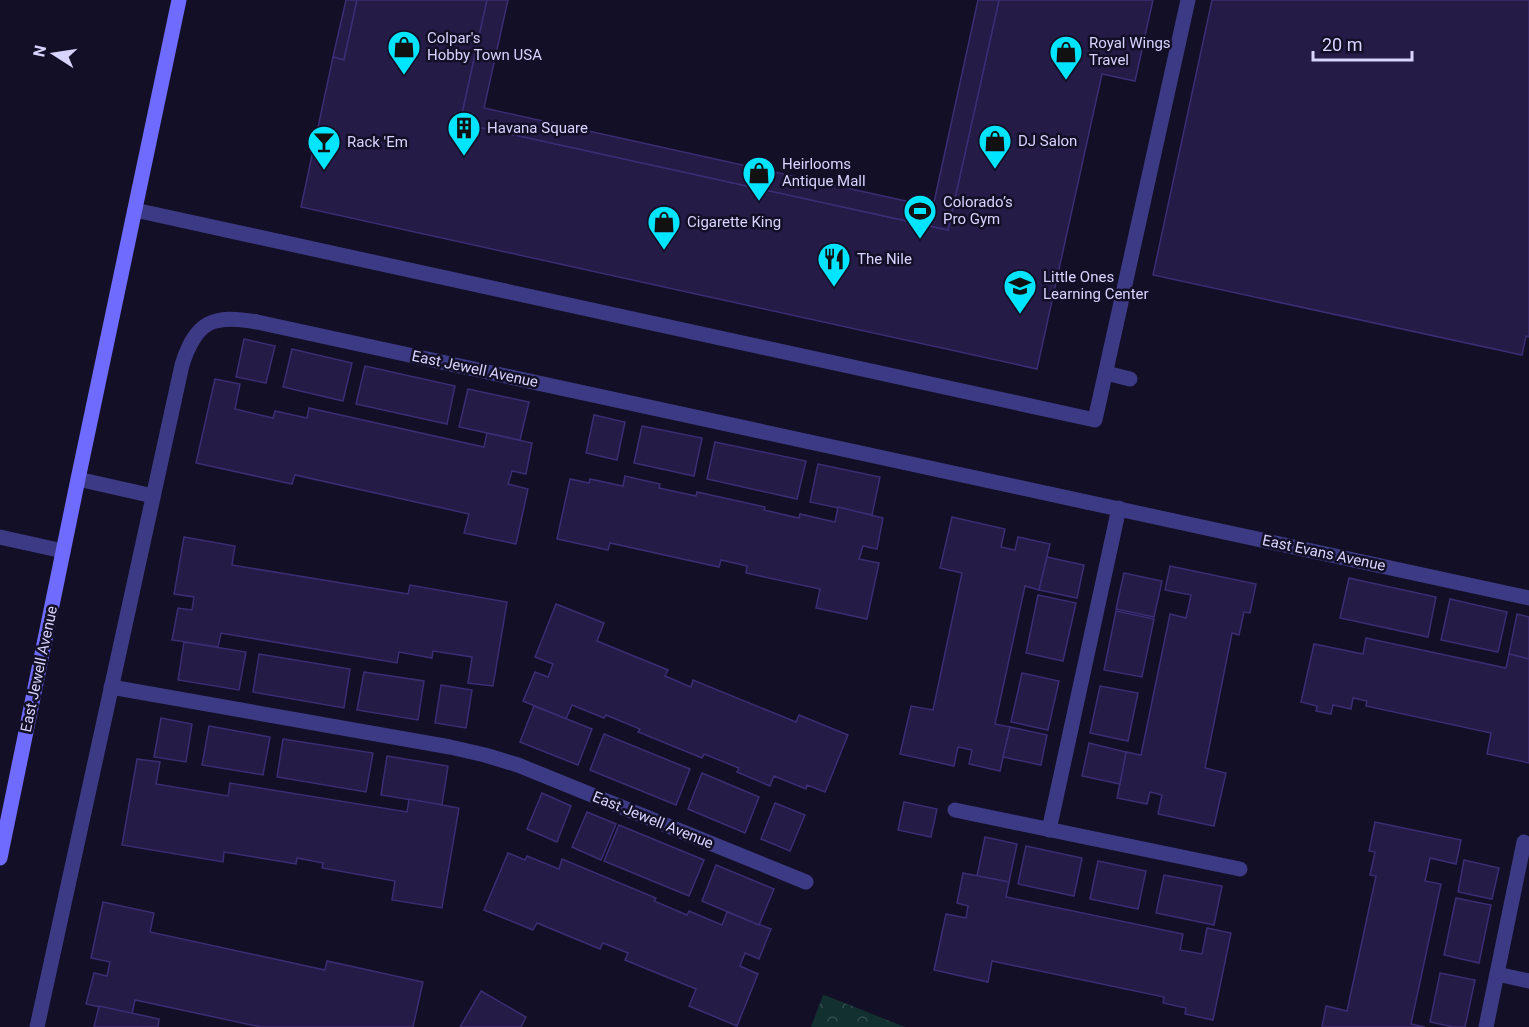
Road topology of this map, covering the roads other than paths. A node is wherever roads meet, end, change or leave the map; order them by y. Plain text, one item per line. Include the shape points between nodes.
1 (179, 0) edge
2 (1188, 0) edge
3 (135, 210) junction
4 (1106, 374) junction
5 (1130, 379) dead end
6 (922, 467) joint
7 (78, 479) junction
8 (153, 496) junction
9 (1119, 508) junction
10 (0, 537) edge
11 (63, 551) junction
12 (1529, 598) edge
13 (111, 687) junction
14 (955, 810) dead end
15 (4, 819) edge
16 (1050, 830) junction
17 (1524, 842) dead end
18 (0, 858) edge
19 (1240, 869) dead end
20 (806, 882) dead end
21 (1497, 974) junction
22 (1529, 981) edge
23 (37, 1027) edge
24 (1486, 1027) edge

1 - 3 street, East Jewell Avenue
2 - 4 lane
3 - 4 lane via 1095,420
3 - 7 street, East Jewell Avenue
4 - 5 lane
6 - 8 lane, East Jewell Avenue via 230,318 204,324 188,346
6 - 9 lane, East Evans Avenue
7 - 8 lane
7 - 11 street, East Jewell Avenue
8 - 13 lane, East Jewell Avenue
9 - 12 lane, East Evans Avenue
9 - 16 lane
10 - 11 lane
11 - 15 street, East Jewell Avenue
13 - 20 lane, East Jewell Avenue via 485,754
13 - 23 lane, East Jewell Avenue
14 - 16 lane
15 - 18 street, East Jewell Avenue
16 - 19 lane
17 - 21 lane
21 - 22 lane
21 - 24 lane

